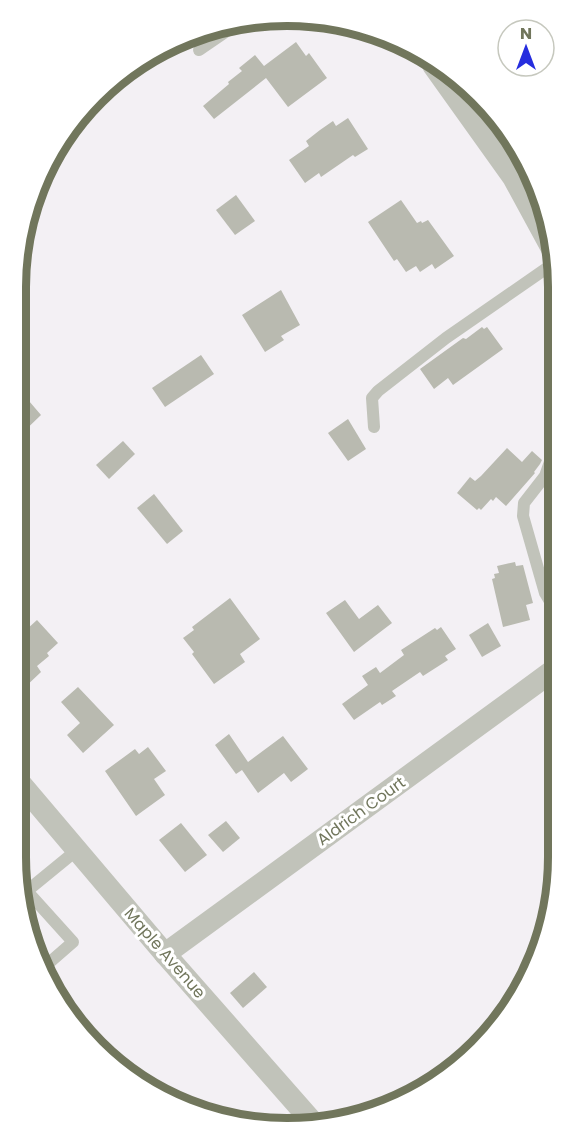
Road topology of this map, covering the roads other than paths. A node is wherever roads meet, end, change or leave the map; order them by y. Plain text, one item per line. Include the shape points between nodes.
1 (224, 33) edge
2 (199, 50) dead end
3 (443, 78) edge
4 (542, 232) edge
5 (548, 267) edge
6 (374, 427) dead end
7 (549, 465) edge
8 (549, 600) edge
9 (549, 674) edge
10 (25, 789) edge
11 (77, 850) junction
12 (28, 890) edge
13 (29, 898) edge
14 (165, 954) junction
15 (48, 964) edge
16 (309, 1117) edge

1 - 2 lane
3 - 4 street via 513,177
5 - 6 lane via 378,391 372,398
7 - 8 lane via 524,503 523,516
9 - 14 street, Aldrich Court
10 - 11 street, Maple Avenue
11 - 12 lane
11 - 14 street, Maple Avenue
13 - 15 lane via 73,942
14 - 16 street, Maple Avenue

